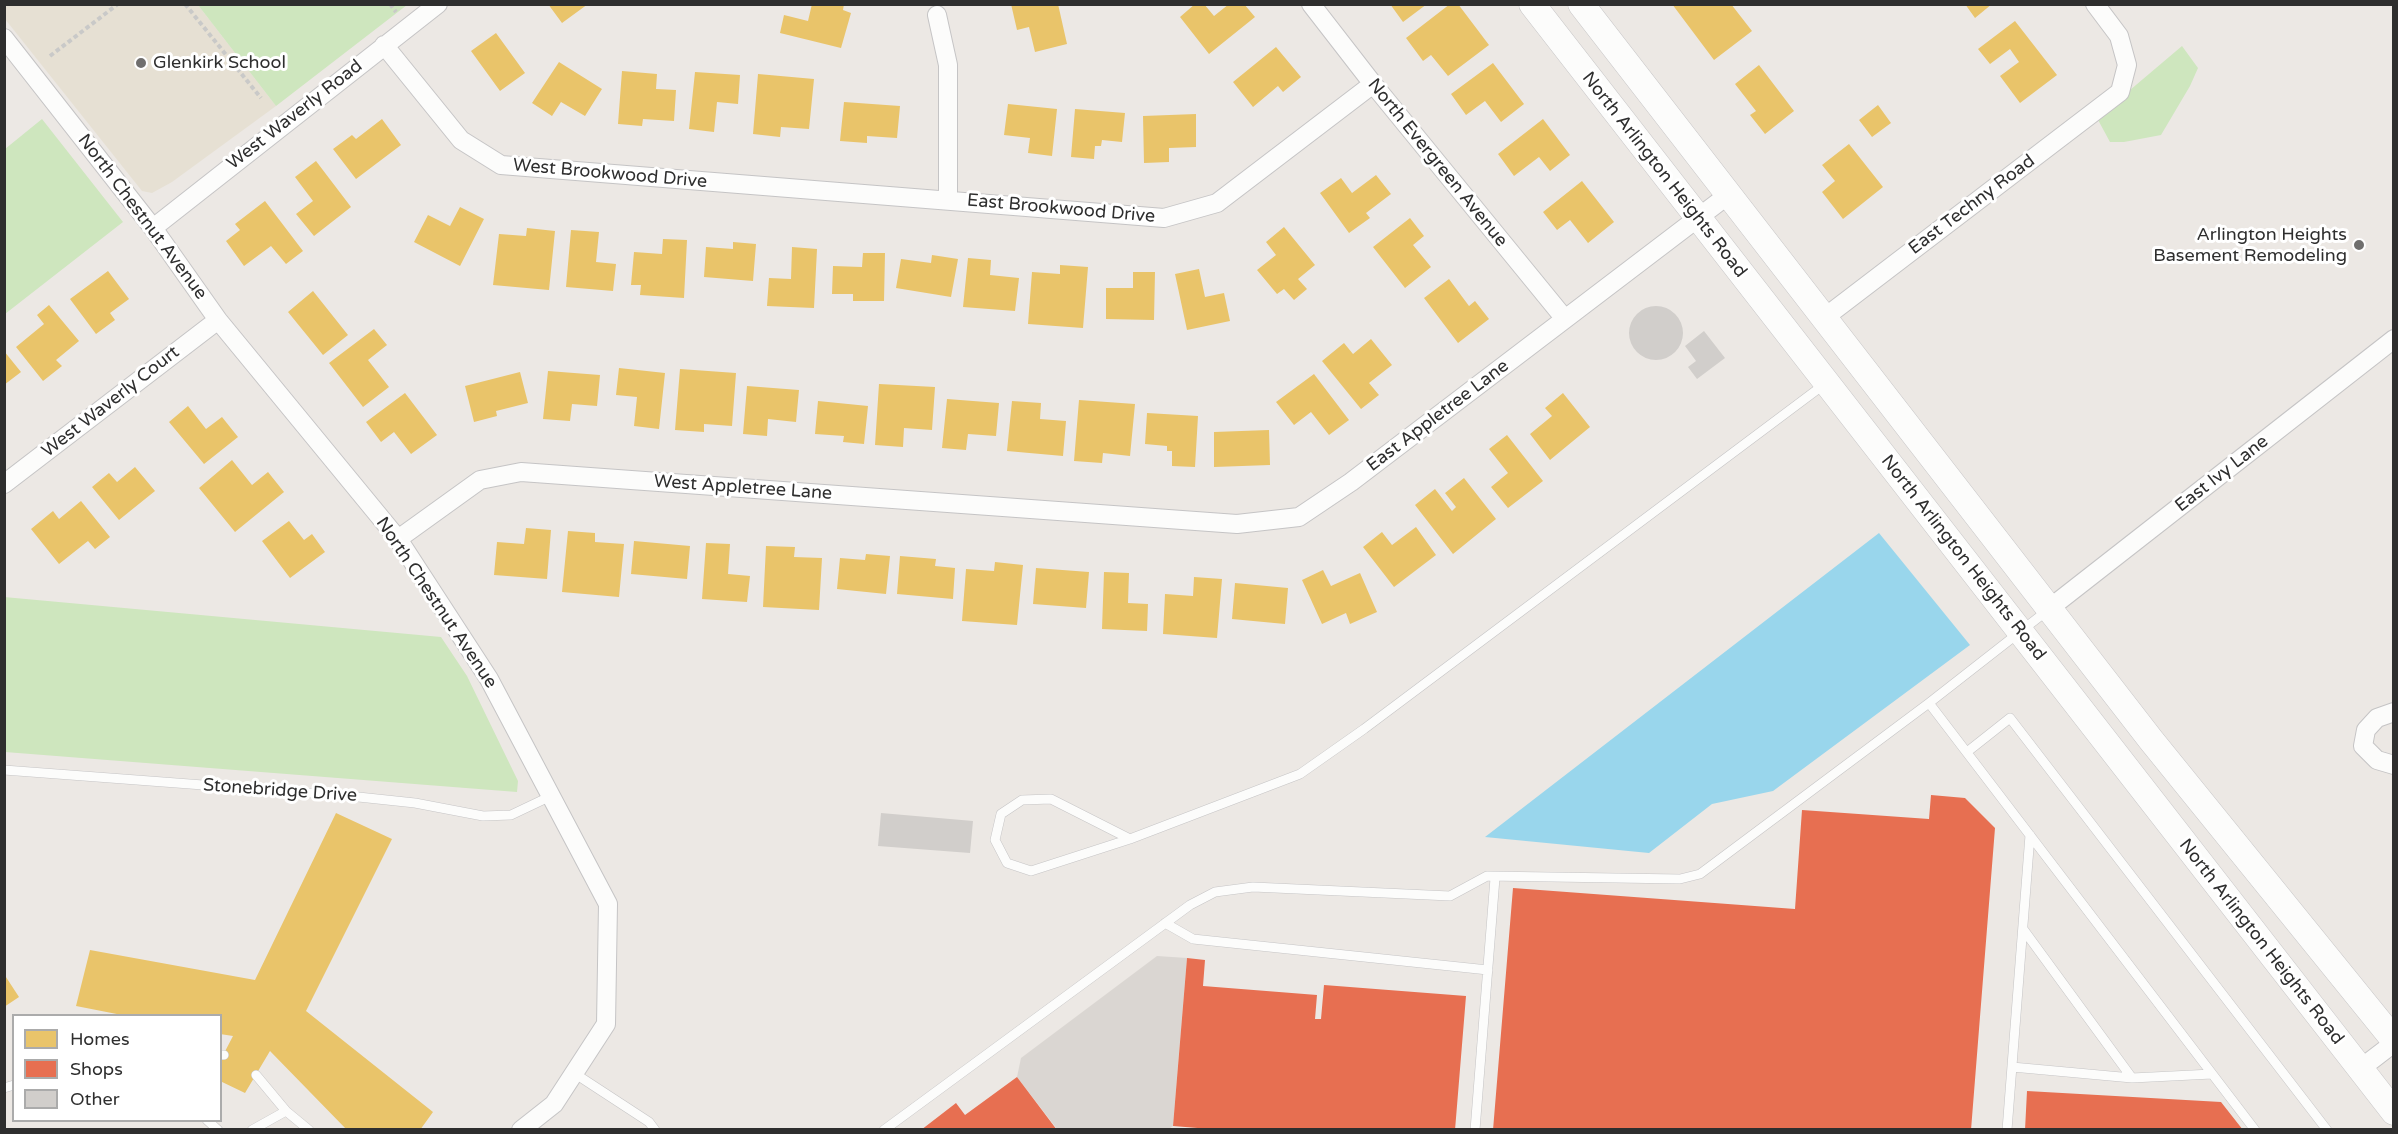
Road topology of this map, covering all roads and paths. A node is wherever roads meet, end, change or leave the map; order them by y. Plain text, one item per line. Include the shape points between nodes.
1 (118, 4) edge
2 (185, 4) edge
3 (438, 4) edge
4 (1311, 4) edge
5 (1532, 4) edge
6 (1581, 4) edge
7 (2095, 4) edge
8 (938, 15) dead end
9 (4, 38) edge
10 (384, 45) junction
11 (50, 56) dead end
12 (1373, 84) junction
13 (261, 98) dead end
14 (852, 193) joint
15 (1728, 195) junction
16 (948, 200) junction
17 (1698, 218) junction
18 (153, 228) junction
19 (1824, 318) junction
20 (218, 320) junction
21 (1565, 320) junction
22 (2394, 339) edge
23 (1826, 382) junction
24 (4, 484) edge
25 (1108, 514) joint
26 (398, 539) junction
27 (2050, 608) junction
28 (2020, 632) junction
29 (1929, 703) junction
30 (2394, 712) edge
31 (1967, 752) junction
32 (2394, 765) edge
33 (4, 770) edge
34 (551, 796) junction
35 (2030, 835) junction
36 (1130, 839) junction
37 (1495, 878) junction
38 (1165, 923) junction
39 (2023, 929) junction
40 (1488, 970) junction
41 (2394, 1041) edge
42 (2012, 1067) junction
43 (2360, 1069) junction
44 (574, 1073) junction
45 (2212, 1074) junction
46 (256, 1075) dead end
47 (2132, 1078) junction
48 (286, 1111) junction
49 (2394, 1112) edge
50 (2324, 1129) edge
51 (252, 1130) edge
52 (309, 1130) edge
53 (521, 1130) edge
54 (655, 1130) edge
55 (884, 1130) edge
56 (1475, 1130) edge
57 (2007, 1130) edge
58 (2255, 1130) edge

1 - 11 path
2 - 13 path
3 - 10 street, West Waverly Road
4 - 12 street, North Evergreen Avenue
5 - 17 main road, North Arlington Heights Road
6 - 15 main road, North Arlington Heights Road
7 - 19 street, East Techny Road via 2119,36 2127,65 2120,92
8 - 16 street via 948,65
9 - 18 street, North Chestnut Avenue
10 - 14 street, West Brookwood Drive via 461,140 501,165
10 - 18 street, West Waverly Road
12 - 16 street, East Brookwood Drive via 1217,203 1164,218
12 - 21 street, North Evergreen Avenue
14 - 16 street, East Brookwood Drive
15 - 17 street, East Appletree Lane
15 - 19 main road, North Arlington Heights Road
17 - 21 street, East Appletree Lane
17 - 23 main road, North Arlington Heights Road
18 - 20 street, North Chestnut Avenue
19 - 27 main road, North Arlington Heights Road
20 - 24 street, West Waverly Court
20 - 26 street, North Chestnut Avenue
21 - 25 street, East Appletree Lane via 1299,518 1237,524
22 - 27 street, East Ivy Lane
23 - 28 main road, North Arlington Heights Road
23 - 36 lane via 1300,774
25 - 26 street, West Appletree Lane via 521,472 480,480
26 - 34 street, North Chestnut Avenue via 489,679
27 - 28 lane
27 - 41 main road, North Arlington Heights Road via 2223,831
28 - 29 lane
28 - 43 main road, North Arlington Heights Road
29 - 31 lane
29 - 37 lane via 1700,874 1680,879
30 - 32 street via 2377,718 2366,730 2362,746 2377,760
31 - 35 lane
31 - 50 lane via 2010,718
33 - 34 lane, Stonebridge Drive via 349,796 483,816 511,815
34 - 44 street, North Chestnut Avenue via 608,904 606,1024
35 - 39 lane
35 - 45 lane
36 - 36 lane via 1051,799 1022,800 1002,814 995,840 1007,863 1031,871
37 - 38 lane via 1487,876 1450,896 1253,886 1215,892
37 - 40 lane
38 - 40 lane via 1193,939
38 - 55 lane
39 - 42 lane
39 - 47 lane
40 - 56 lane
41 - 43 street
42 - 47 lane
42 - 57 lane
43 - 49 main road, North Arlington Heights Road
44 - 53 street, North Chestnut Avenue via 554,1104
44 - 54 lane via 649,1122
45 - 47 lane
45 - 58 lane
46 - 48 lane
48 - 51 lane
48 - 52 lane

